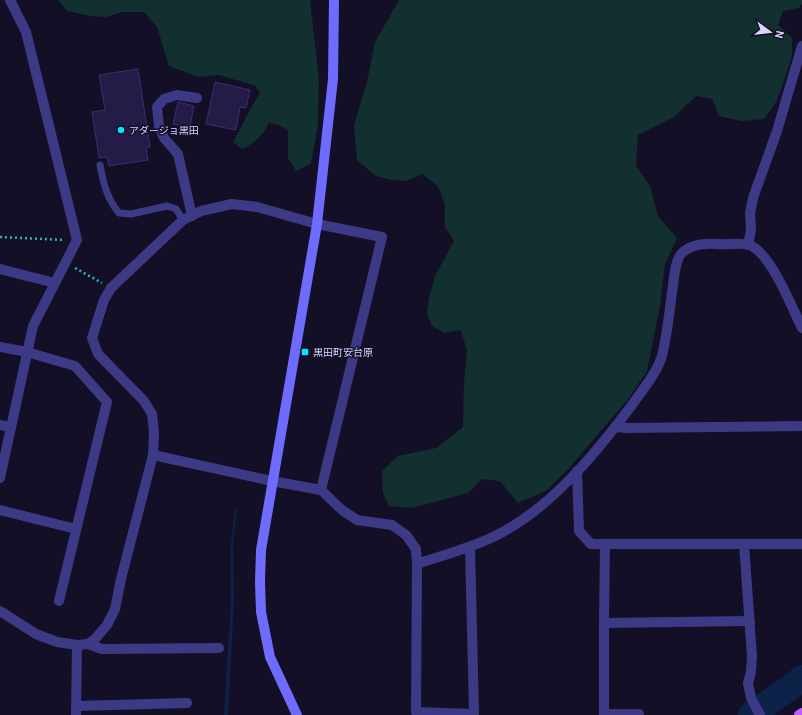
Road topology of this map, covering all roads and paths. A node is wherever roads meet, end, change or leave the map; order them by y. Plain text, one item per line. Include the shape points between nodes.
1 (10, 0) edge
2 (334, 0) edge
3 (802, 46) edge
4 (197, 98) dead end
5 (100, 165) dead end
6 (188, 218) junction
7 (317, 224) junction
8 (0, 237) edge
9 (77, 240) junction
10 (748, 245) junction
11 (66, 262) junction
12 (0, 269) edge
13 (55, 283) junction
14 (111, 288) junction
15 (802, 328) edge
16 (0, 347) edge
17 (27, 352) junction
18 (0, 425) edge
19 (802, 426) edge
20 (11, 427) junction
21 (615, 427) junction
22 (153, 455) junction
23 (577, 471) junction
24 (0, 478) edge
25 (272, 481) junction
26 (321, 490) junction
27 (0, 510) edge
28 (76, 529) junction
29 (605, 544) junction
30 (744, 544) junction
31 (802, 544) edge
32 (470, 546) junction
33 (417, 564) junction
34 (59, 601) dead end
35 (0, 611) edge
36 (750, 621) junction
37 (604, 623) junction
38 (83, 644) junction
39 (219, 648) dead end
40 (188, 703) dead end
41 (76, 711) edge
42 (802, 713) edge
43 (639, 714) edge
44 (297, 715) edge
45 (760, 715) edge
46 (799, 715) edge

1 - 9 street via 26,32
2 - 7 street via 333,79
3 - 10 street via 753,198
4 - 6 street via 177,95 164,99 157,107 159,126 164,138 178,154
5 - 6 lane via 107,193 119,213 131,214 166,206 176,209
6 - 7 street via 201,211 232,204 257,207
6 - 14 street
7 - 25 street
7 - 26 street via 382,237
8 - 9 path
9 - 11 street
10 - 15 street via 769,262
10 - 21 street via 707,243 691,247 681,255 675,270 661,359 653,376
11 - 13 street
11 - 14 path
12 - 13 street
13 - 17 street via 33,326
14 - 22 street via 104,300 92,338 98,354 144,400 152,414
16 - 17 street
17 - 20 street
17 - 28 street via 75,366 108,402
18 - 20 street
19 - 21 street
20 - 24 street
21 - 23 street
22 - 25 street
22 - 38 street via 115,609 107,625 95,639
23 - 29 street via 579,531 591,544
23 - 32 street via 546,502 517,523
25 - 26 street
25 - 44 street via 261,550 261,612 270,657
26 - 33 street via 357,520 392,525 406,535 416,549
27 - 28 street
28 - 34 street
29 - 30 street
29 - 37 street
30 - 31 street
30 - 36 street
32 - 33 street
32 - 33 street via 474,714 416,712
35 - 38 street via 36,634 57,642
36 - 37 street
36 - 45 street via 752,656 748,683 751,698
37 - 43 street via 604,714
38 - 39 street via 102,648
38 - 41 street
40 - 41 street
42 - 46 main road

